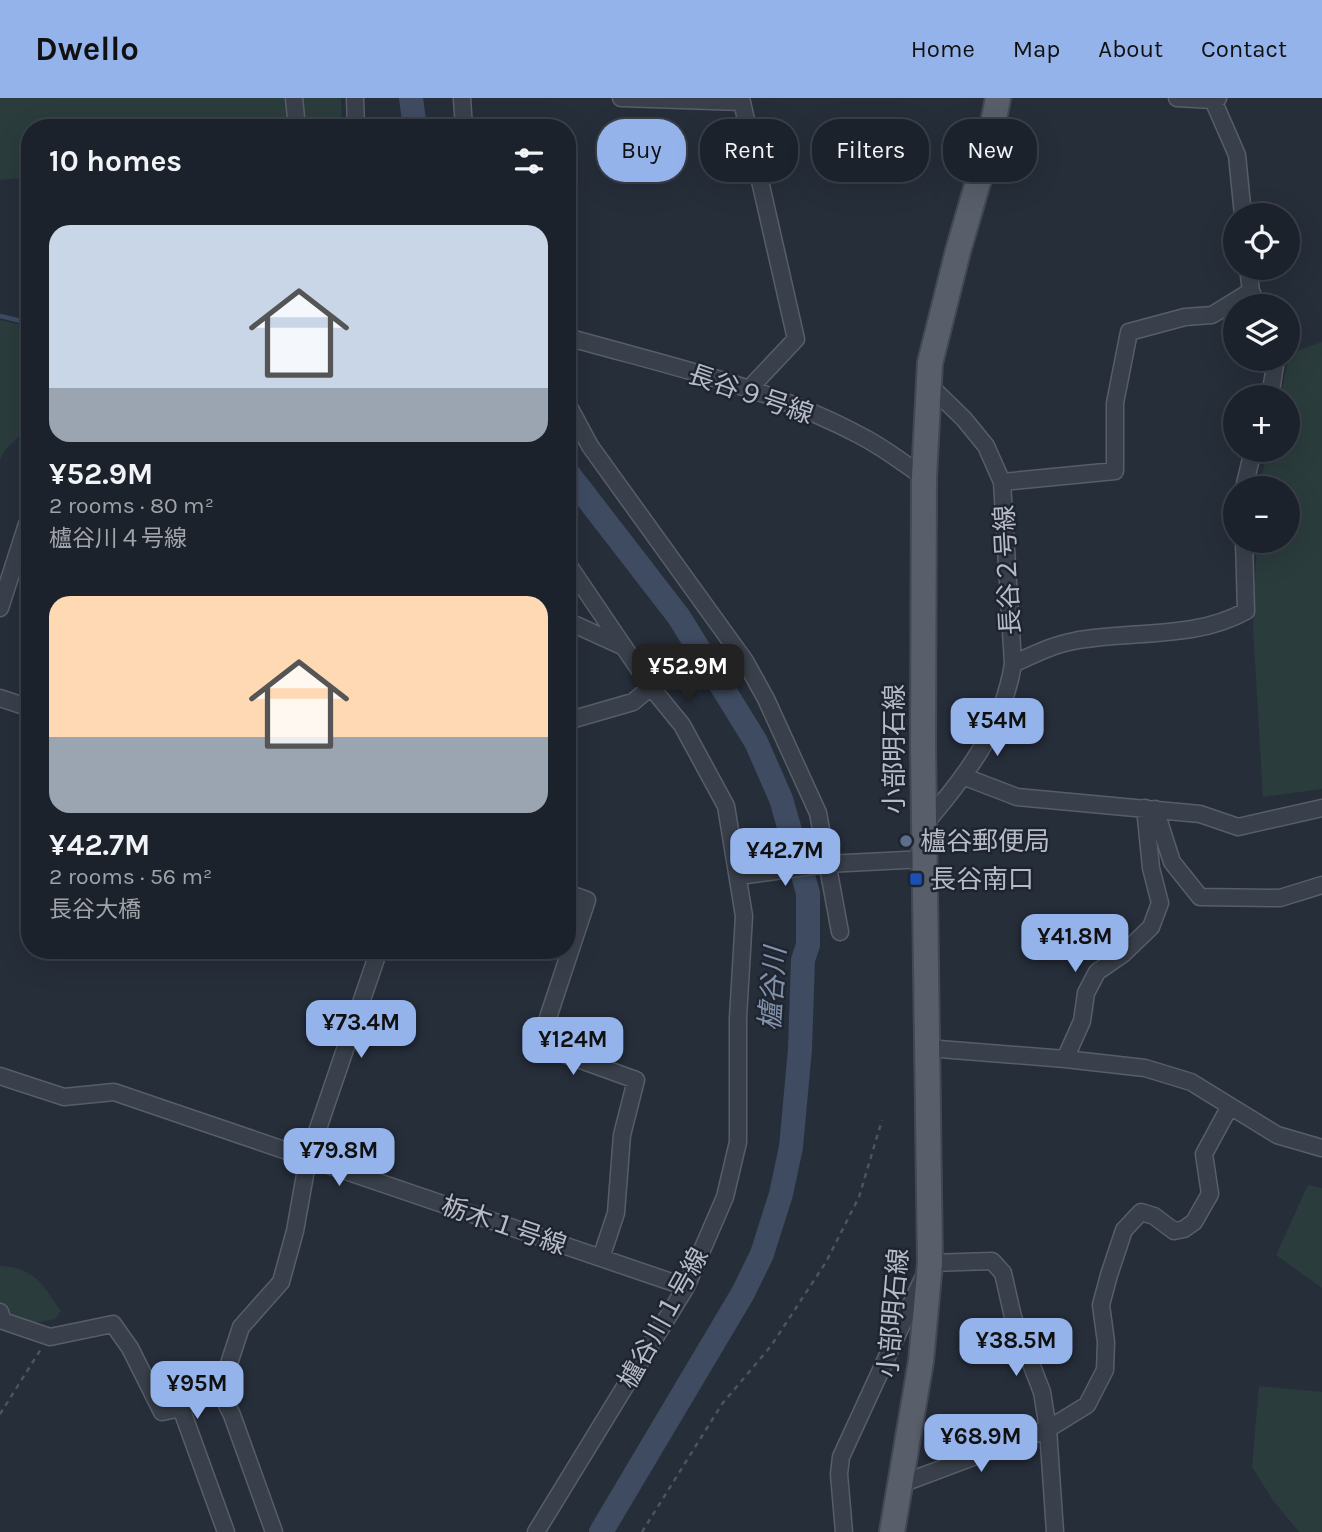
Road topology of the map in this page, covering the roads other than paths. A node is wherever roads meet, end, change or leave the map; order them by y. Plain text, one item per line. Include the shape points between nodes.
1 (294, 98) edge
2 (355, 98) edge
3 (462, 98) edge
4 (621, 98) edge
5 (998, 98) edge
6 (1177, 98) edge
7 (703, 99) edge
8 (1216, 99) edge
9 (296, 119) edge
10 (356, 119) edge
11 (463, 119) edge
12 (1242, 203) edge
13 (1250, 280) edge
14 (1251, 291) junction
15 (1252, 294) edge
16 (576, 340) edge
17 (929, 385) junction
18 (748, 390) junction
19 (576, 420) edge
20 (924, 477) junction
21 (1002, 482) junction
22 (21, 543) edge
23 (1244, 553) edge
24 (576, 576) edge
25 (0, 608) edge
26 (576, 625) edge
27 (623, 646) junction
28 (1013, 664) junction
29 (651, 687) junction
30 (0, 698) edge
31 (21, 705) edge
32 (576, 718) edge
33 (965, 777) junction
34 (1322, 807) edge
35 (1150, 808) junction
36 (925, 825) junction
37 (925, 859) junction
38 (827, 864) junction
39 (739, 876) junction
40 (1322, 885) edge
41 (576, 896) edge
42 (840, 932) dead end
43 (576, 933) edge
44 (376, 959) edge
45 (567, 959) edge
46 (927, 1048) junction
47 (1065, 1059) junction
48 (0, 1076) edge
49 (1230, 1106) junction
50 (1322, 1148) edge
51 (308, 1158) junction
52 (601, 1258) junction
53 (930, 1263) junction
54 (686, 1287) junction
55 (0, 1312) edge
56 (220, 1391) junction
57 (181, 1408) junction
58 (1048, 1429) junction
59 (901, 1484) junction
60 (226, 1532) edge
61 (274, 1532) edge
62 (536, 1532) edge
63 (844, 1532) edge
64 (892, 1532) edge
65 (1055, 1532) edge

1 - 9 street
2 - 10 street
3 - 11 street
4 - 7 street
5 - 17 main road, 小部明石線 via 930,363
6 - 8 street
7 - 18 street via 742,102 796,339
8 - 12 street via 1237,155
13 - 14 street
14 - 15 street
14 - 21 street, 長谷２号線 via 1212,315 1129,332 1115,403 1115,471
16 - 18 street, 長谷９号線
17 - 20 main road, 小部明石線
17 - 21 street via 986,446
18 - 20 street, 長谷９号線 via 861,436
19 - 38 street via 755,680 818,813
20 - 36 main road, 小部明石線
21 - 28 street, 長谷２号線
22 - 25 street
23 - 28 street, 長谷２号線 via 1246,611 1226,622 1075,641
24 - 27 street, 櫨谷川１号線
26 - 27 street
27 - 29 street, 櫨谷川１号線
28 - 33 street via 996,722
29 - 32 street via 633,702
29 - 39 street, 櫨谷川１号線 via 681,725 726,806
30 - 31 street
33 - 35 street via 1017,797
33 - 36 street
34 - 35 street via 1238,827 1200,814
35 - 40 street via 1172,862 1200,897 1280,898
35 - 47 street via 1151,868 1160,902 1151,927 1097,972
36 - 37 main road, 小部明石線
37 - 38 street
37 - 46 main road, 小部明石線
38 - 39 street
38 - 42 street
39 - 54 street, 櫨谷川１号線 via 744,916 738,1142 725,1197
41 - 43 street via 587,900
44 - 51 street
45 - 52 street via 538,1045 636,1080 622,1135 616,1213
46 - 47 street
46 - 53 main road, 小部明石線
47 - 49 street via 1145,1068 1191,1082
48 - 51 street, 栃木１号線 via 64,1097 114,1093
49 - 50 street via 1277,1135
49 - 58 street via 1205,1154 1210,1194 1194,1222 1174,1231 1141,1212 1124,1230 1101,1305 1105,1370 1087,1405
51 - 52 street, 栃木１号線
51 - 56 street via 281,1282 241,1327
52 - 54 street, 栃木１号線
53 - 58 street via 992,1261 1003,1273 1013,1317 1042,1392
53 - 59 main road, 小部明石線 via 921,1361
53 - 63 street via 841,1457
54 - 62 street, 櫨谷川１号線
55 - 57 street via 3,1321 50,1337 113,1324 162,1412
56 - 57 street
56 - 61 street
57 - 60 street
58 - 59 street
58 - 65 street
59 - 64 main road, 小部明石線

